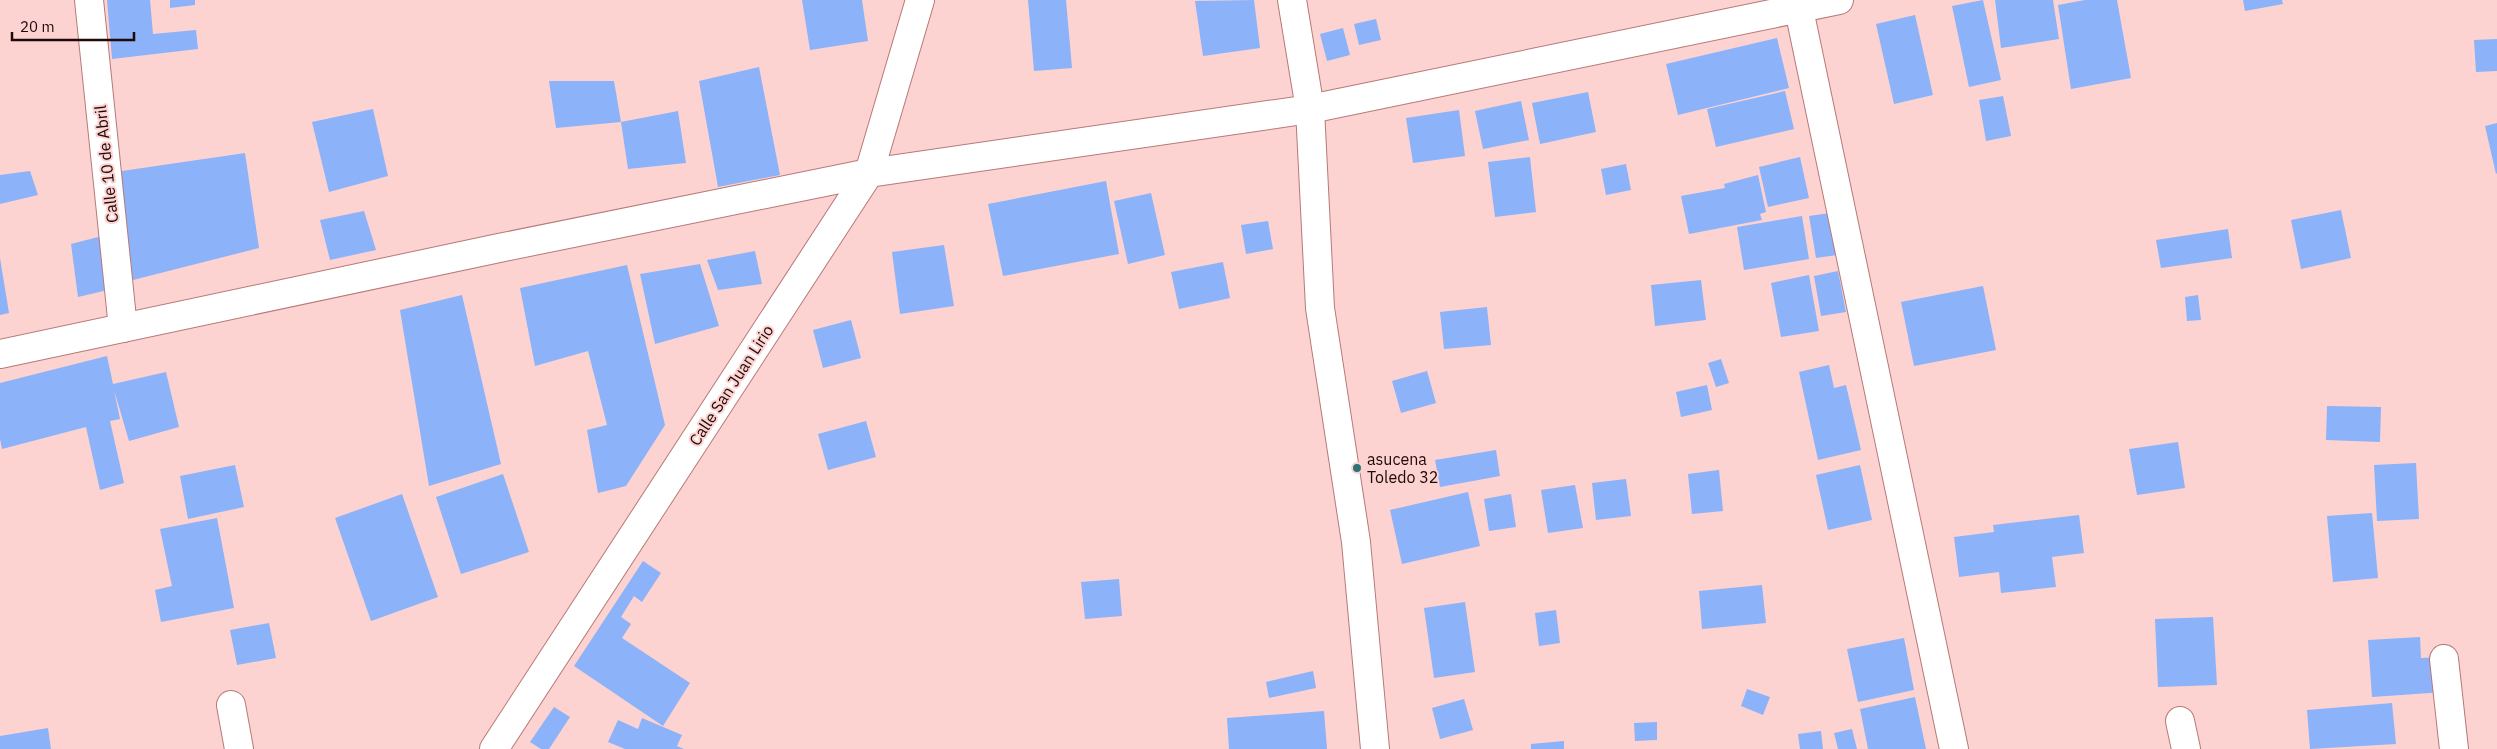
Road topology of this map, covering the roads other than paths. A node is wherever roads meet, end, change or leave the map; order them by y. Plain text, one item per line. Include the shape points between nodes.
1 (89, 0) edge
2 (920, 0) edge
3 (1292, 0) edge
4 (1839, 0) edge
5 (1798, 4) edge
6 (1310, 109) junction
7 (869, 173) junction
8 (123, 328) junction
9 (0, 354) edge
10 (2444, 659) dead end
11 (231, 705) dead end
12 (2180, 722) dead end
13 (239, 749) edge
14 (494, 749) edge
15 (1375, 749) edge
16 (1954, 749) edge
17 (2186, 749) edge
18 (2454, 749) edge

1 - 8 street, Calle 10 de Abril
2 - 7 street, Calle San Juan Lirio
3 - 6 street
4 - 5 street
5 - 6 street
5 - 16 street
6 - 7 street
6 - 15 street via 1320,308 1356,542
7 - 8 street
7 - 14 street, Calle San Juan Lirio
8 - 9 street
10 - 18 street
11 - 13 street
12 - 17 street

